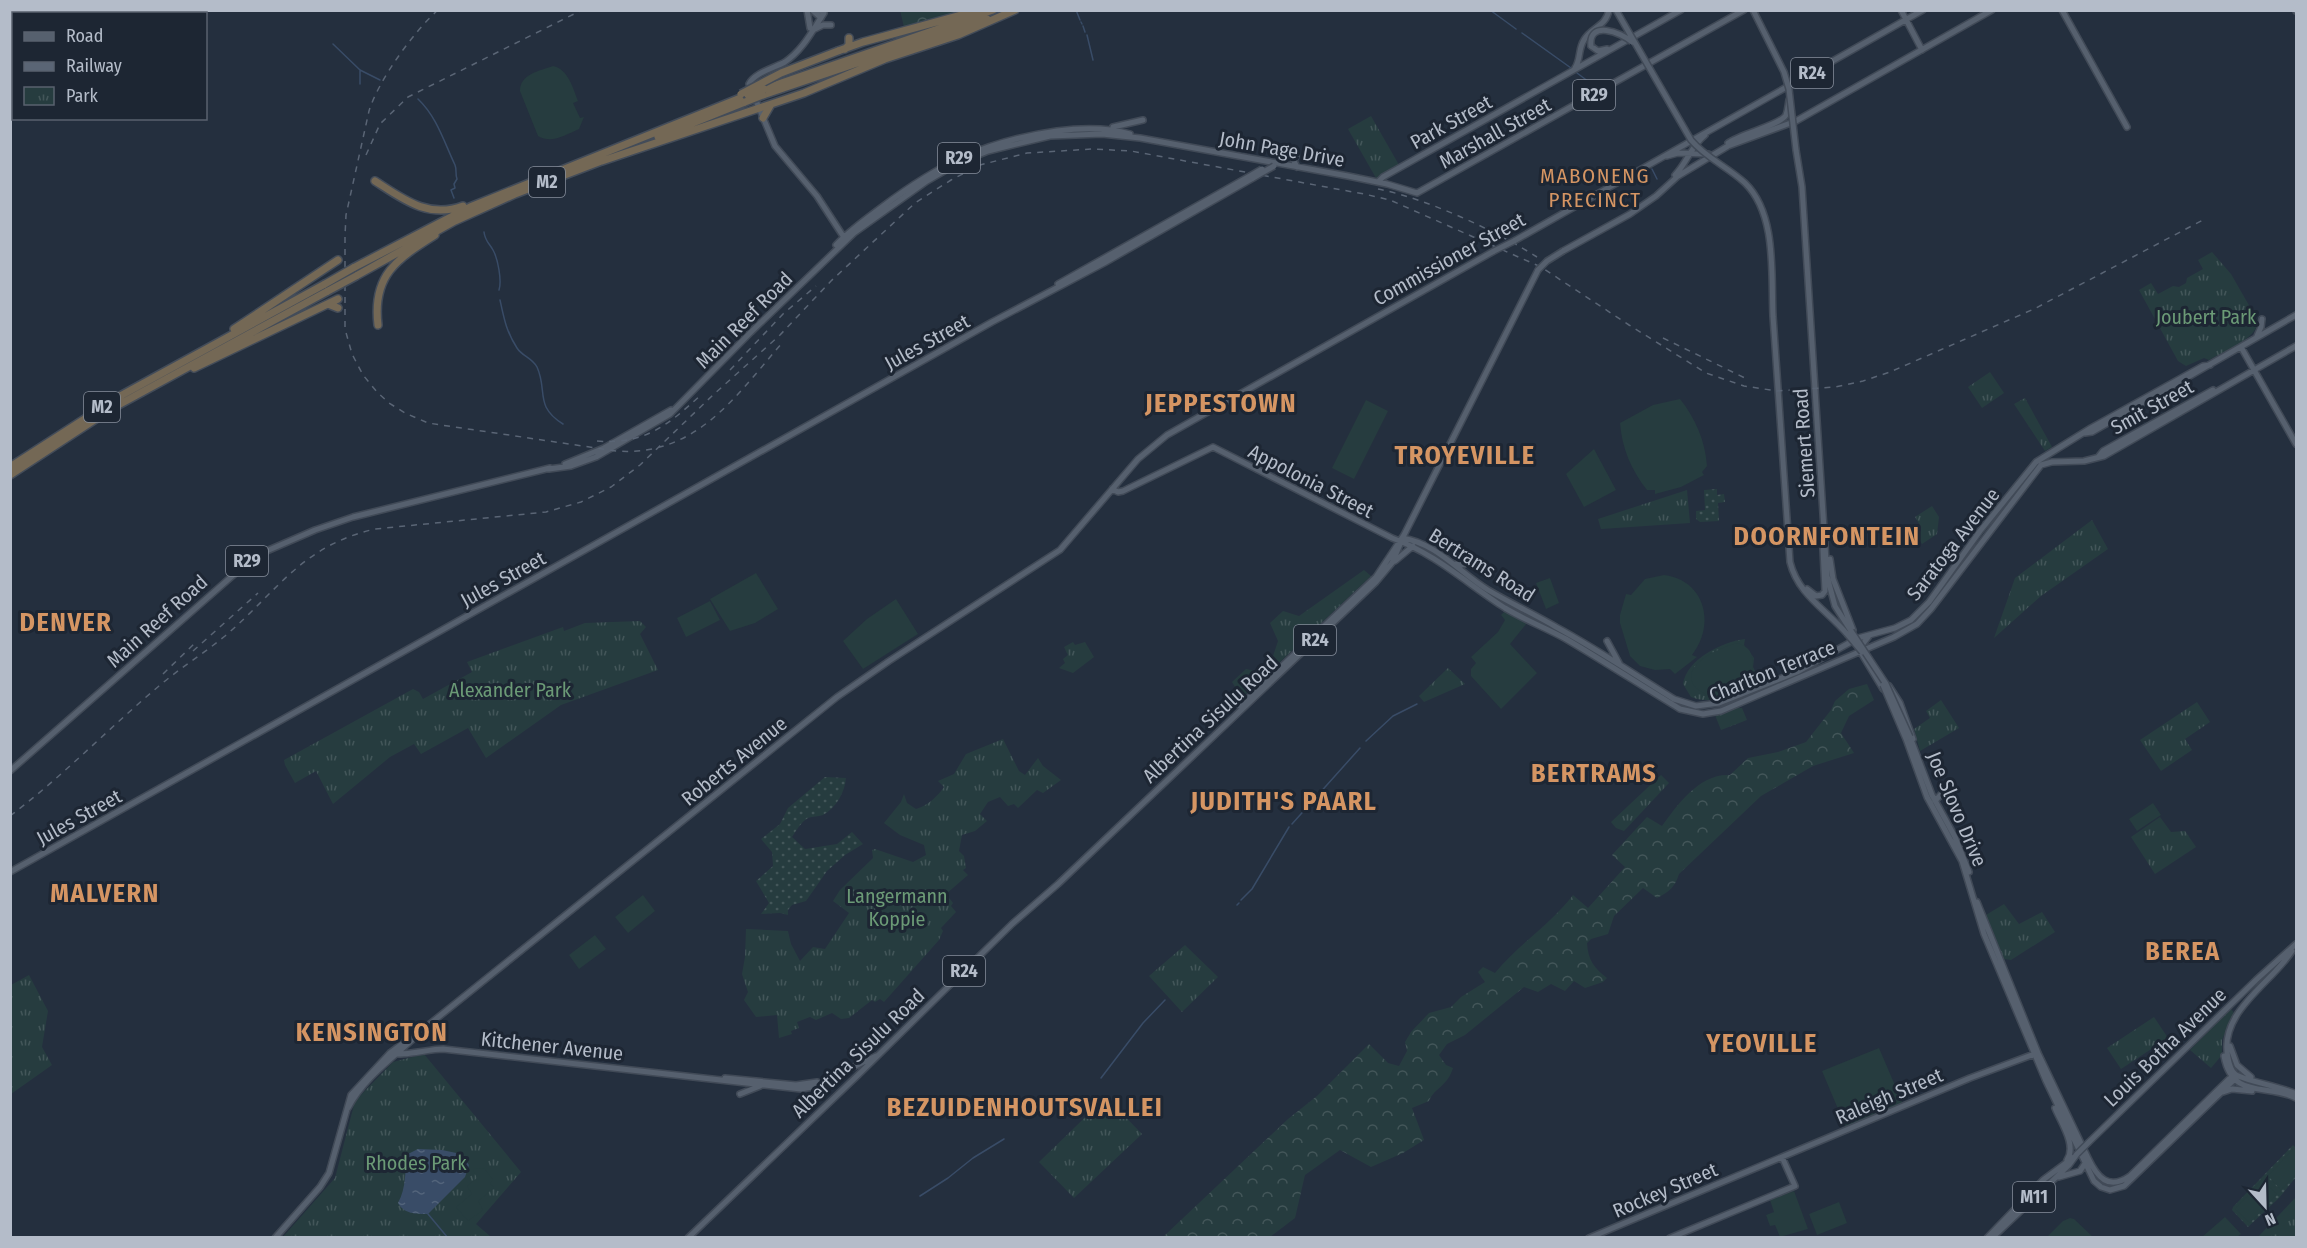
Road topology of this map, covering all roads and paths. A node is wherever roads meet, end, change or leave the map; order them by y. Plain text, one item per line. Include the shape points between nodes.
1 (810, 10) edge
2 (980, 10) edge
3 (993, 10) edge
4 (1014, 10) edge
5 (1609, 10) edge
6 (1616, 10) edge
7 (1681, 10) edge
8 (1744, 10) edge
9 (1754, 10) edge
10 (1901, 10) edge
11 (1923, 10) edge
12 (1992, 10) edge
13 (2062, 10) edge
14 (820, 14) edge
15 (1906, 21) junction
16 (831, 25) dead end
17 (811, 29) junction
18 (849, 38) dead end
19 (1619, 45) junction
20 (1637, 47) junction
21 (842, 50) junction
22 (885, 50) junction
23 (1922, 50) junction
24 (1572, 72) junction
25 (1789, 89) junction
26 (743, 98) junction
27 (772, 104) junction
28 (758, 109) junction
29 (745, 114) junction
30 (763, 120) junction
31 (1143, 120) dead end
32 (1718, 125) junction
33 (1132, 126) dead end
34 (2127, 127) dead end
35 (1102, 131) junction
36 (1121, 131) joint
37 (1132, 135) junction
38 (1140, 138) junction
39 (1729, 144) junction
40 (1690, 154) junction
41 (1714, 154) junction
42 (1296, 156) dead end
43 (1660, 158) junction
44 (602, 160) junction
45 (1275, 164) junction
46 (1297, 167) junction
47 (1390, 173) junction
48 (375, 181) dead end
49 (1378, 182) junction
50 (1387, 184) junction
51 (513, 192) junction
52 (1417, 194) joint
53 (1648, 201) junction
54 (838, 228) junction
55 (846, 236) junction
56 (835, 246) junction
57 (827, 257) junction
58 (338, 260) dead end
59 (326, 287) junction
60 (338, 299) dead end
61 (328, 304) junction
62 (338, 308) dead end
63 (2296, 315) edge
64 (2262, 319) dead end
65 (378, 325) dead end
66 (2251, 341) junction
67 (2241, 346) junction
68 (2296, 346) edge
69 (196, 354) junction
70 (2267, 362) junction
71 (2255, 369) junction
72 (2260, 378) junction
73 (135, 395) junction
74 (2296, 444) edge
75 (2064, 461) joint
76 (10, 467) edge
77 (10, 476) edge
78 (1112, 489) junction
79 (1100, 502) joint
80 (1824, 521) joint
81 (1410, 522) junction
82 (1825, 537) junction
83 (1401, 539) junction
84 (1413, 543) junction
85 (1789, 547) junction
86 (1452, 562) junction
87 (1468, 563) dead end
88 (1386, 571) junction
89 (1850, 630) junction
90 (1870, 634) junction
91 (1858, 638) junction
92 (1876, 645) junction
93 (1863, 648) junction
94 (1601, 654) junction
95 (1870, 656) junction
96 (1621, 666) junction
97 (1759, 676) dead end
98 (1747, 692) junction
99 (1690, 705) joint
100 (1689, 712) joint
101 (1908, 738) junction
102 (1915, 749) junction
103 (1913, 759) junction
104 (10, 771) edge
105 (1947, 788) dead end
106 (1935, 801) junction
107 (10, 872) edge
108 (1050, 890) junction
109 (2296, 943) edge
110 (2280, 957) junction
111 (2231, 1027) junction
112 (2036, 1053) junction
113 (392, 1054) junction
114 (880, 1054) junction
115 (853, 1066) junction
116 (857, 1076) junction
117 (2235, 1076) junction
118 (711, 1079) junction
119 (826, 1080) junction
120 (2046, 1081) junction
121 (762, 1085) junction
122 (2272, 1085) junction
123 (844, 1089) junction
124 (2278, 1090) junction
125 (740, 1094) dead end
126 (2296, 1096) edge
127 (2216, 1097) junction
128 (2076, 1155) junction
129 (1782, 1157) junction
130 (2066, 1161) junction
131 (2086, 1161) junction
132 (1752, 1170) joint
133 (2097, 1178) junction
134 (2041, 1191) junction
135 (275, 1238) edge
136 (688, 1238) edge
137 (1589, 1238) edge
138 (1670, 1238) edge
139 (1987, 1238) edge
140 (1992, 1238) edge

1 - 14 main road
1 - 17 main road
2 - 21 highway
3 - 22 highway, M2
4 - 22 highway, M2
4 - 27 highway
5 - 24 main road, bridge via 1604,22 1584,39
6 - 20 main road, bridge
7 - 19 main road, R29
8 - 52 main road, Marshall Street / R29
9 - 25 main road, bridge via 1781,63
10 - 15 main road
11 - 15 main road, Commissioner Street / R24
12 - 23 main road, Albertina Sisulu Road / R24
13 - 34 main road
14 - 17 main road
15 - 23 main road
15 - 32 main road, Commissioner Street / R24
16 - 17 main road
17 - 28 main road via 803,45 789,58 749,79
18 - 21 highway via 849,45
19 - 20 main road, bridge via 1598,51 1590,41 1594,35 1610,30
19 - 24 main road, R29
20 - 85 main road, bridge via 1690,140 1742,180 1762,206 1768,234
21 - 26 highway, bridge via 781,73
22 - 26 highway, M2, bridge
23 - 39 main road, Albertina Sisulu Road / R24 via 1796,121
24 - 47 main road, Park Street / R29
25 - 39 main road, bridge via 1788,110 1783,119
25 - 80 main road, Siemert Road, bridge via 1802,187
26 - 44 highway, M2
26 - 51 highway, M2
27 - 28 highway
27 - 30 highway
28 - 29 highway
28 - 30 main road
29 - 30 highway
29 - 44 highway
30 - 54 main road via 778,151 817,196
31 - 35 main road
32 - 40 main road, Albertina Sisulu Road / R24 via 1699,140
32 - 43 main road, Commissioner Street
33 - 37 main road
35 - 36 main road, Main Reef Road / R29
35 - 38 main road, John Page Drive / R29
35 - 55 main road, Main Reef Road / R29 via 1050,136 972,157 921,185
36 - 37 main road, John Page Drive / R29
37 - 38 main road, John Page Drive / R29
38 - 45 main road, John Page Drive / R29
39 - 41 main road, Albertina Sisulu Road / R24
40 - 41 main road
40 - 43 main road
40 - 53 main road, Albertina Sisulu Road / R24 via 1680,170
41 - 53 main road, Albertina Sisulu Road / R24
42 - 46 main road
43 - 78 main road, Commissioner Street, bridge via 1173,431 1142,455
44 - 51 highway, M2
45 - 46 main road, John Page Drive / R29
45 - 107 main road, Jules Street, bridge
46 - 49 main road, John Page Drive / R29
47 - 49 main road, Park Street / R29
47 - 50 main road
48 - 51 highway via 410,204 435,211
49 - 50 main road, John Page Drive / R29
50 - 52 main road, John Page Drive / R29
51 - 59 highway, M2, bridge
51 - 65 highway via 414,249 392,267 377,297
53 - 81 main road, Albertina Sisulu Road / R24, bridge via 1546,261 1538,270
54 - 55 main road
54 - 56 main road
55 - 56 main road, Main Reef Road / R29
55 - 57 main road, Main Reef Road / R29
56 - 57 main road, Main Reef Road / R29
57 - 104 main road, Main Reef Road / R29 via 682,404 612,446 549,469 353,517 255,556
58 - 69 highway
59 - 69 highway, M2
59 - 73 highway, M2
60 - 61 highway
61 - 62 highway
61 - 73 highway
63 - 66 main road, Saratoga Avenue
64 - 66 main road via 2260,330
66 - 67 main road, Saratoga Avenue
67 - 71 main road
67 - 90 main road, Saratoga Avenue via 2034,464 1919,614 1895,628
68 - 70 main road, Smit Street
69 - 76 highway, M2 via 100,408
70 - 71 main road, Smit Street
70 - 72 main road
71 - 72 main road
71 - 75 main road, Smit Street via 2098,457
72 - 74 main road
73 - 77 highway, M2
75 - 92 main road, Saratoga Avenue via 2044,464 2034,474 1926,615 1903,633
78 - 79 main road, Commissioner Street
78 - 83 main road, Appolonia Street via 1123,491 1213,447
79 - 113 main road, Roberts Avenue via 1060,550 848,689
80 - 82 main road, Joe Slovo Drive
81 - 83 main road, Albertina Sisulu Road / R24
81 - 84 main road
82 - 85 main road via 1825,591 1818,597 1800,580
82 - 89 main road, Joe Slovo Drive via 1831,594
83 - 84 main road, Bertrams Road
83 - 88 main road, Albertina Sisulu Road / R24
83 - 108 main road, Albertina Sisulu Road / R24 via 1376,577
84 - 86 main road, Bertrams Road
84 - 88 main road
84 - 100 main road, Bertrams Road via 1505,608
85 - 89 main road, Joe Slovo Drive via 1798,584
86 - 87 main road
86 - 94 main road, Bertrams Road via 1485,588
88 - 108 main road, Albertina Sisulu Road / R24
89 - 90 main road
89 - 91 main road
89 - 101 main road, Joe Slovo Drive, bridge
90 - 91 main road, Saratoga Avenue
90 - 93 main road
91 - 93 main road
91 - 98 main road, Charlton Terrace via 1803,669
92 - 93 main road, Saratoga Avenue
92 - 95 main road
93 - 95 main road
93 - 100 main road, Charlton Terrace via 1721,711
93 - 103 main road
94 - 96 main road, Bertrams Road
94 - 96 main road via 1607,644
95 - 102 main road via 1900,703
96 - 99 main road, Bertrams Road
97 - 98 main road
98 - 99 main road, Charlton Terrace via 1715,704
101 - 102 main road, Joe Slovo Drive
101 - 103 main road, Joe Slovo Drive
102 - 106 main road, Joe Slovo Drive
103 - 112 main road, Joe Slovo Drive via 1962,861 1984,934
105 - 106 main road
106 - 112 main road, Joe Slovo Drive via 1962,850 1982,918
108 - 114 main road, Albertina Sisulu Road / R24
109 - 110 main road, Louis Botha Avenue / M11
109 - 111 main road via 2282,966 2243,1005
110 - 117 main road via 2275,971 2237,1009 2228,1026 2224,1052 2226,1065
110 - 128 main road, Louis Botha Avenue / M11, bridge
111 - 117 main road via 2227,1053
111 - 122 main road via 2230,1049 2238,1067
112 - 120 main road, Joe Slovo Drive
112 - 129 main road, Raleigh Street
112 - 131 main road, Joe Slovo Drive
113 - 118 main road, Kitchener Avenue via 443,1049
113 - 135 main road, Roberts Avenue via 348,1108 327,1178
114 - 115 main road, Kitchener Avenue / R24
114 - 116 main road, Albertina Sisulu Road / R24
115 - 116 main road
115 - 119 main road, Kitchener Avenue
115 - 123 main road, R24
116 - 123 main road, Albertina Sisulu Road / R24
117 - 122 main road
117 - 124 main road via 2248,1088
117 - 127 main road
117 - 133 main road via 2130,1176 2114,1182
118 - 119 main road, Kitchener Avenue via 741,1078 800,1085
118 - 121 main road, Kitchener Avenue
119 - 121 main road, Kitchener Avenue via 801,1089
120 - 130 main road via 2071,1146
120 - 131 main road, Joe Slovo Drive
121 - 125 main road
122 - 124 main road
123 - 136 main road, Albertina Sisulu Road / R24
124 - 126 main road
124 - 126 main road
124 - 127 main road via 2233,1089
127 - 133 main road via 2123,1188 2107,1190
128 - 130 main road, Louis Botha Avenue / M11
128 - 134 main road, Louis Botha Avenue / M11
129 - 132 main road, Raleigh Street
129 - 138 main road via 1795,1186
130 - 139 main road, Louis Botha Avenue / M11
131 - 133 main road, Joe Slovo Drive
131 - 134 main road via 2080,1171 2062,1174
132 - 137 main road, Rockey Street
134 - 140 main road, Louis Botha Avenue / M11

